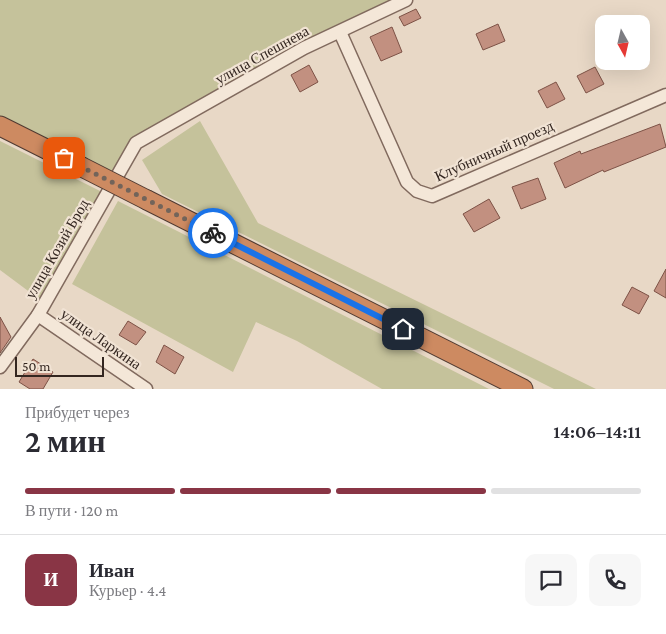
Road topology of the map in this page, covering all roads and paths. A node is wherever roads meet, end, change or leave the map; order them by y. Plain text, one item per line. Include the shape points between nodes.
1 (406, 0) edge
2 (340, 32) junction
3 (666, 95) edge
4 (0, 126) edge
5 (136, 143) joint
6 (38, 315) junction
7 (0, 367) edge
8 (146, 389) edge
9 (523, 389) edge

1 - 2 street, улица Спешнева
2 - 3 street, Клубничный проезд via 407,182 417,191 432,196
2 - 5 street, улица Спешнева via 304,48
4 - 9 highway, bridge
5 - 6 street, улица Козий Брод
6 - 7 street, улица Козий Брод
6 - 8 street, улица Ларкина

